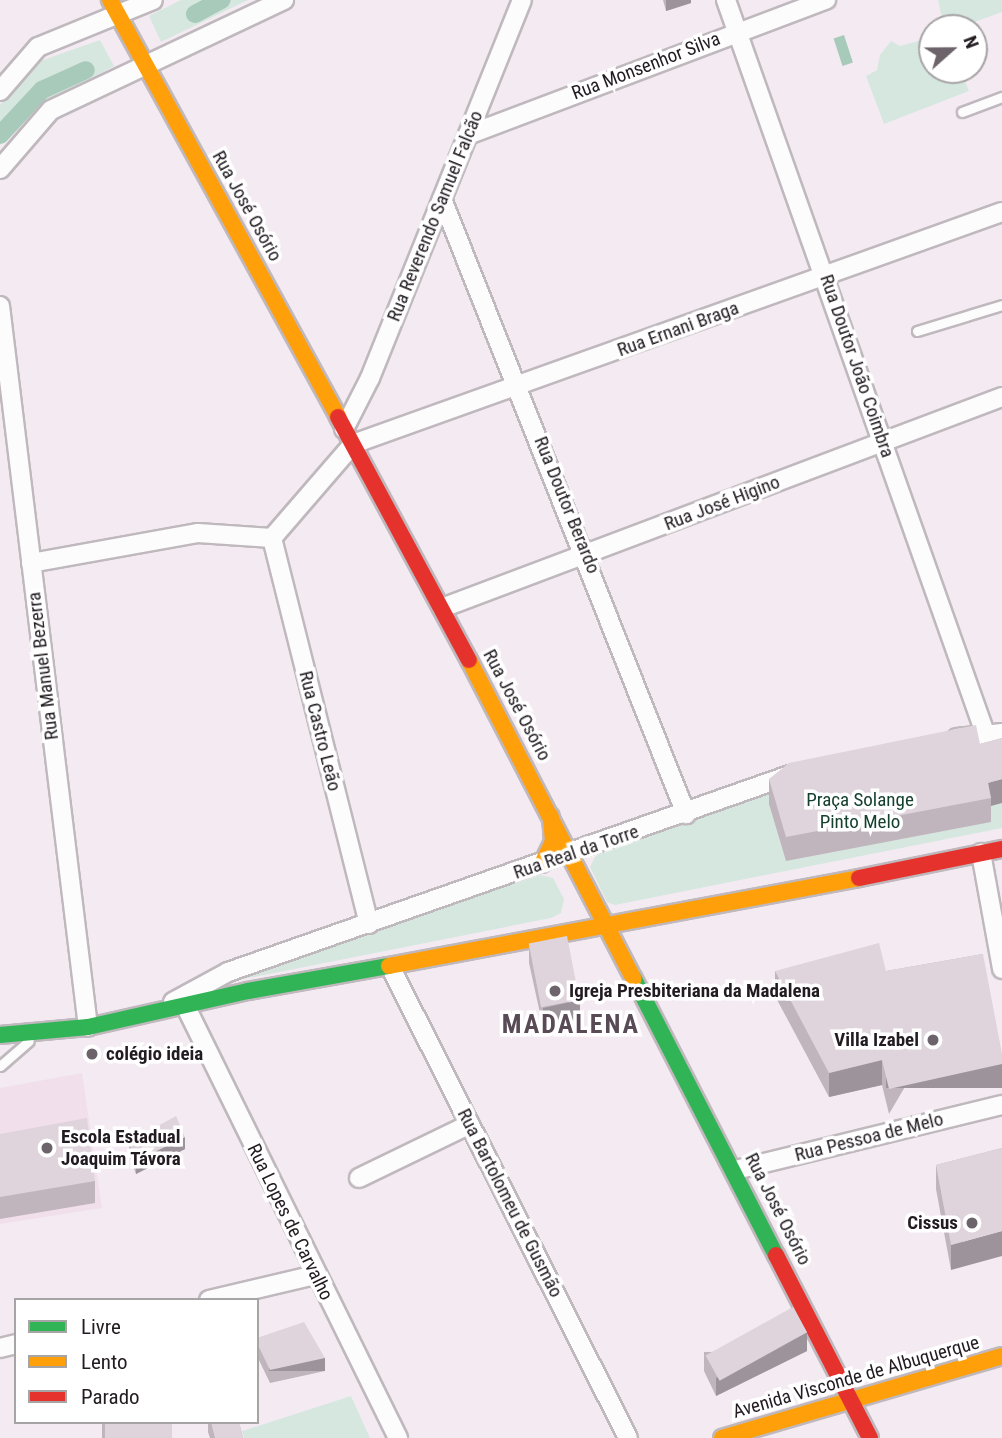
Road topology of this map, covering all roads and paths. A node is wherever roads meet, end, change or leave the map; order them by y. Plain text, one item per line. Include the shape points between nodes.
1 (153, 0) edge
2 (284, 0) edge
3 (522, 0) edge
4 (726, 0) edge
5 (826, 0) edge
6 (114, 8) edge
7 (738, 31) junction
8 (145, 63) junction
9 (0, 91) edge
10 (1002, 97) edge
11 (962, 112) dead end
12 (468, 135) junction
13 (0, 169) edge
14 (442, 199) junction
15 (1002, 212) edge
16 (825, 275) junction
17 (1002, 305) edge
18 (0, 306) edge
19 (917, 331) dead end
20 (520, 387) junction
21 (1002, 397) edge
22 (349, 437) junction
23 (884, 441) junction
24 (272, 538) junction
25 (586, 555) junction
26 (31, 563) junction
27 (442, 608) junction
28 (993, 733) edge
29 (933, 743) edge
30 (802, 772) edge
31 (687, 814) junction
32 (551, 816) junction
33 (1002, 849) edge
34 (981, 853) junction
35 (571, 854) junction
36 (542, 864) junction
37 (369, 923) junction
38 (607, 928) junction
39 (391, 968) junction
40 (1002, 969) edge
41 (184, 1003) junction
42 (161, 1009) junction
43 (88, 1027) junction
44 (0, 1035) edge
45 (29, 1041) junction
46 (0, 1048) edge
47 (0, 1066) edge
48 (1002, 1105) edge
49 (470, 1124) junction
50 (735, 1170) junction
51 (359, 1178) dead end
52 (315, 1275) junction
53 (217, 1298) edge
54 (826, 1353) junction
55 (1002, 1356) edge
56 (850, 1401) junction
57 (807, 1414) junction
58 (398, 1438) edge
59 (628, 1438) edge
60 (722, 1438) edge
61 (870, 1438) edge

1 - 6 street
2 - 8 street
3 - 12 street, Rua Reverendo Samuel Falcão
4 - 7 street, Rua Doutor João Coimbra
5 - 7 street, Rua Monsenhor Silva
6 - 8 main road, Rua José Osório
6 - 9 street via 38,47
7 - 12 street, Rua Monsenhor Silva
7 - 16 street, Rua Doutor João Coimbra
8 - 13 street via 51,110
8 - 22 main road, Rua José Osório
10 - 11 lane
12 - 14 street, Rua Reverendo Samuel Falcão
14 - 20 street, Rua Doutor Berardo
14 - 22 street, Rua Reverendo Samuel Falcão
15 - 16 street, Rua Ernani Braga
16 - 20 street, Rua Ernani Braga
16 - 23 street, Rua Doutor João Coimbra
17 - 19 lane
18 - 26 street, Rua Manuel Bezerra
20 - 22 street, Rua Ernani Braga
20 - 25 street, Rua Doutor Berardo
21 - 23 street, Rua José Higino
22 - 24 street, Rua Reverendo Samuel Falcão
22 - 27 main road, Rua José Osório
23 - 25 street, Rua José Higino
23 - 28 street, Rua Doutor João Coimbra
24 - 26 street via 198,533
24 - 37 street, Rua Castro Leão
25 - 27 street, Rua José Higino
25 - 31 street, Rua Doutor Berardo
26 - 43 street, Rua Manuel Bezerra
27 - 32 main road, Rua José Osório
28 - 29 street
30 - 31 street, Rua Real da Torre
31 - 35 street, Rua Real da Torre
32 - 35 main road, Rua José Osório
32 - 36 main road via 553,841
33 - 34 main road, Rua Real da Torre
34 - 38 main road, Rua Real da Torre
34 - 40 street
35 - 36 street, Rua Real da Torre
35 - 38 main road, Rua José Osório
36 - 37 street, Rua Real da Torre
37 - 42 street, Rua Real da Torre via 219,975
38 - 39 main road, Rua Real da Torre
38 - 50 main road, Rua José Osório
39 - 41 main road, Rua Real da Torre
39 - 49 street, Rua Bartolomeu de Gusmão
41 - 42 main road, Rua Real da Torre
41 - 52 street, Rua Lopes de Carvalho
42 - 43 main road, Rua Real da Torre
43 - 44 main road, Rua Real da Torre
43 - 45 main road
45 - 46 main road
45 - 47 lane
48 - 50 street, Rua Pessoa de Melo
49 - 51 street
49 - 59 street, Rua Bartolomeu de Gusmão
50 - 54 main road, Rua José Osório
52 - 53 street
52 - 58 street, Rua Lopes de Carvalho
54 - 56 main road, Rua José Osório
54 - 57 main road via 822,1386
55 - 56 main road, Avenida Visconde de Albuquerque
56 - 57 main road, Avenida Visconde de Albuquerque
56 - 61 main road, Rua José Osório
57 - 60 main road, Avenida Visconde de Albuquerque

